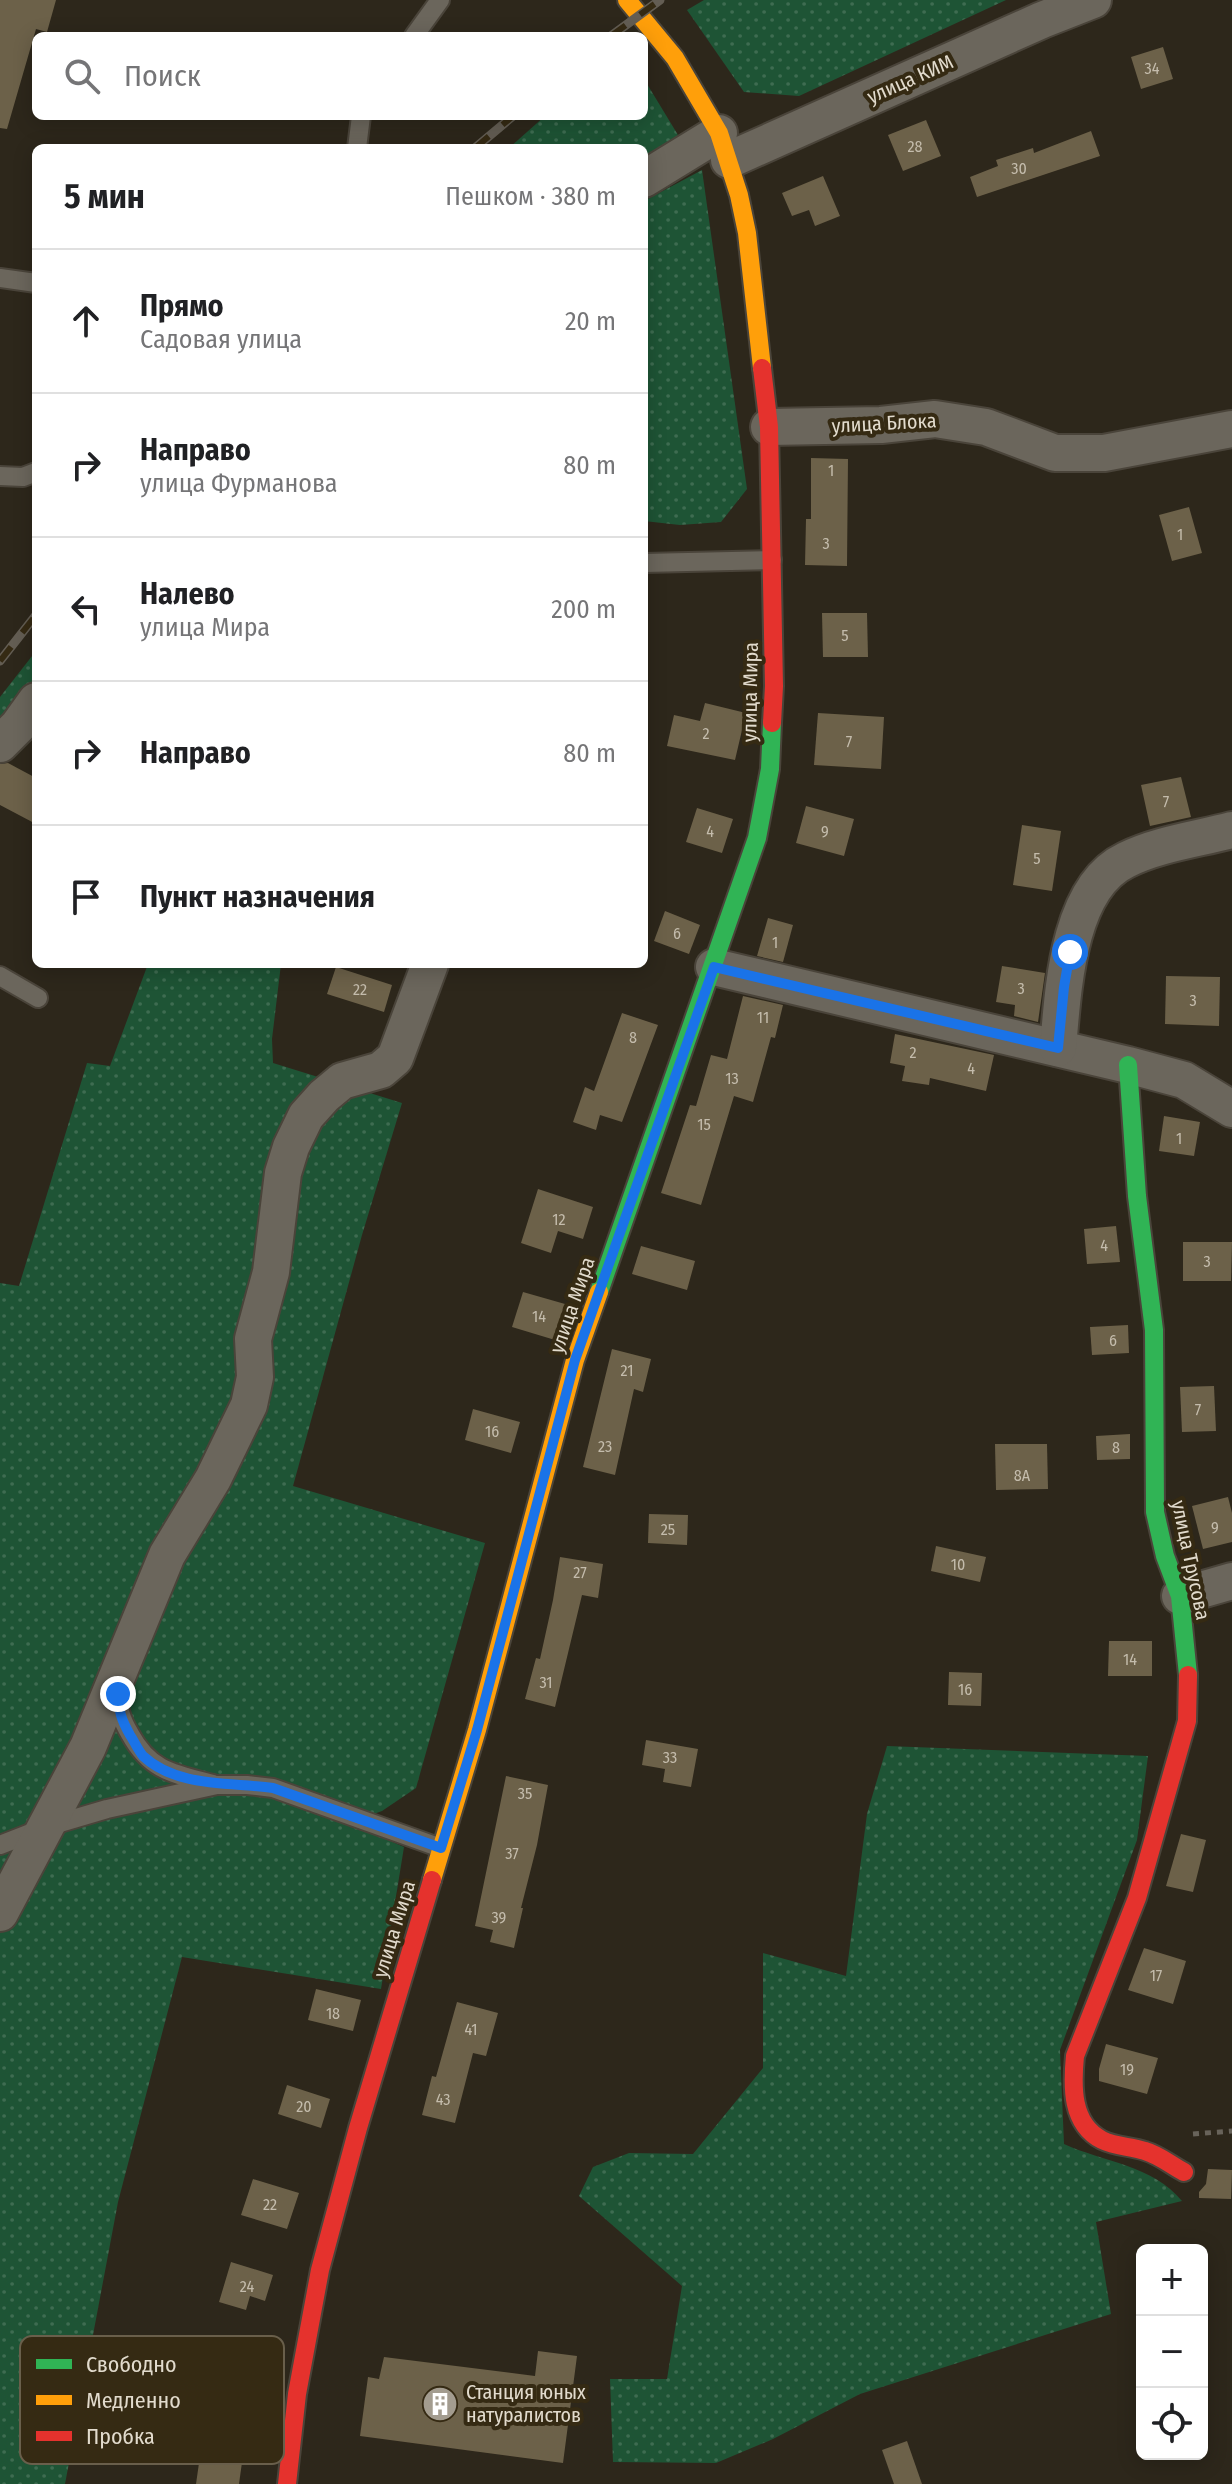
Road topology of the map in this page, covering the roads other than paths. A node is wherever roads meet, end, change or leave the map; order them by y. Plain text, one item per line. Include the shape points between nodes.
1 (440, 0) edge
2 (627, 0) edge
3 (1093, 0) edge
4 (417, 32) edge
5 (360, 120) edge
6 (358, 144) edge
7 (724, 146) junction
8 (648, 177) edge
9 (0, 278) edge
10 (32, 282) edge
11 (769, 427) junction
12 (1232, 429) edge
13 (32, 474) edge
14 (0, 476) edge
15 (772, 560) junction
16 (648, 563) edge
17 (32, 707) edge
18 (0, 744) edge
19 (1232, 830) edge
20 (714, 967) junction
21 (429, 968) edge
22 (0, 976) edge
23 (38, 998) dead end
24 (1058, 1048) junction
25 (1128, 1065) junction
26 (1232, 1109) edge
27 (1232, 1581) edge
28 (1180, 1596) junction
29 (119, 1673) junction
30 (217, 1785) junction
31 (46, 1827) junction
32 (0, 1845) edge
33 (441, 1848) junction
34 (0, 1913) edge
35 (1184, 2172) dead end
36 (287, 2484) edge

1 - 4 lane
2 - 7 street via 675,58
3 - 7 street, улица КИМ
5 - 6 lane
7 - 8 street, улица КИМ
7 - 11 street, улица Мира via 747,233
9 - 10 lane
11 - 12 street, улица Блока via 935,419 986,427 1055,453 1104,453
11 - 15 street, улица Мира
13 - 14 lane
15 - 16 lane
15 - 20 street, улица Мира via 770,769 757,838
17 - 18 street
19 - 24 street via 1125,860 1094,887 1070,952
20 - 24 street
20 - 33 street, улица Мира via 575,1360
21 - 29 street via 395,1058 381,1070 342,1081 324,1096 306,1116 291,1147 271,1272 253,1339 255,1377 249,1405 167,1555
22 - 23 lane
24 - 25 street
25 - 26 street via 1184,1080
25 - 28 street, улица Трусова via 1154,1330 1155,1512
27 - 28 street
28 - 35 street, улица Трусова via 1189,1683 1187,1721 1137,1898 1075,2056 1073,2081 1085,2128 1103,2140 1150,2152
29 - 30 lane via 119,1714 142,1755 163,1769
29 - 31 street
30 - 31 lane
30 - 33 lane via 273,1788
31 - 32 lane
31 - 34 street
33 - 36 street, улица Мира via 320,2270

